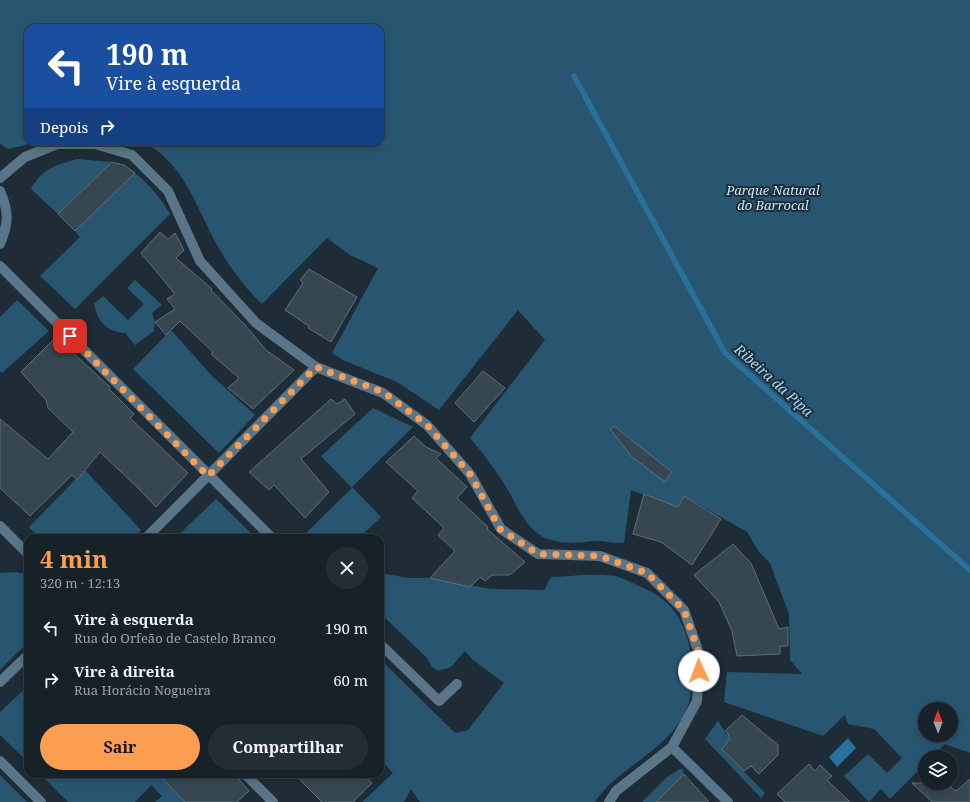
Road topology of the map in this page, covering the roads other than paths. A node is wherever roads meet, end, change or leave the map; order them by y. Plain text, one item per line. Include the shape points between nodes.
1 (52, 146) edge
2 (102, 146) edge
3 (0, 178) edge
4 (0, 191) edge
5 (0, 244) edge
6 (0, 266) edge
7 (316, 367) junction
8 (208, 476) junction
9 (0, 526) edge
10 (150, 534) edge
11 (268, 534) edge
12 (24, 550) edge
13 (384, 648) edge
14 (24, 659) edge
15 (0, 682) edge
16 (457, 684) dead end
17 (672, 747) junction
18 (0, 761) edge
19 (249, 778) edge
20 (41, 802) edge
21 (273, 802) edge
22 (609, 802) edge
23 (728, 802) edge

1 - 3 street via 25,157
2 - 7 street via 132,155 168,191 200,261 256,323
4 - 5 street via 7,209 7,228
6 - 8 street
7 - 8 street
7 - 17 street via 383,392 427,425 470,474 500,529 538,554 600,556 647,573 684,610 700,656 697,701
8 - 10 street
8 - 11 street
9 - 12 street
13 - 16 street via 439,702
14 - 15 street
17 - 22 street via 616,791
17 - 23 street
18 - 20 street
19 - 21 street

